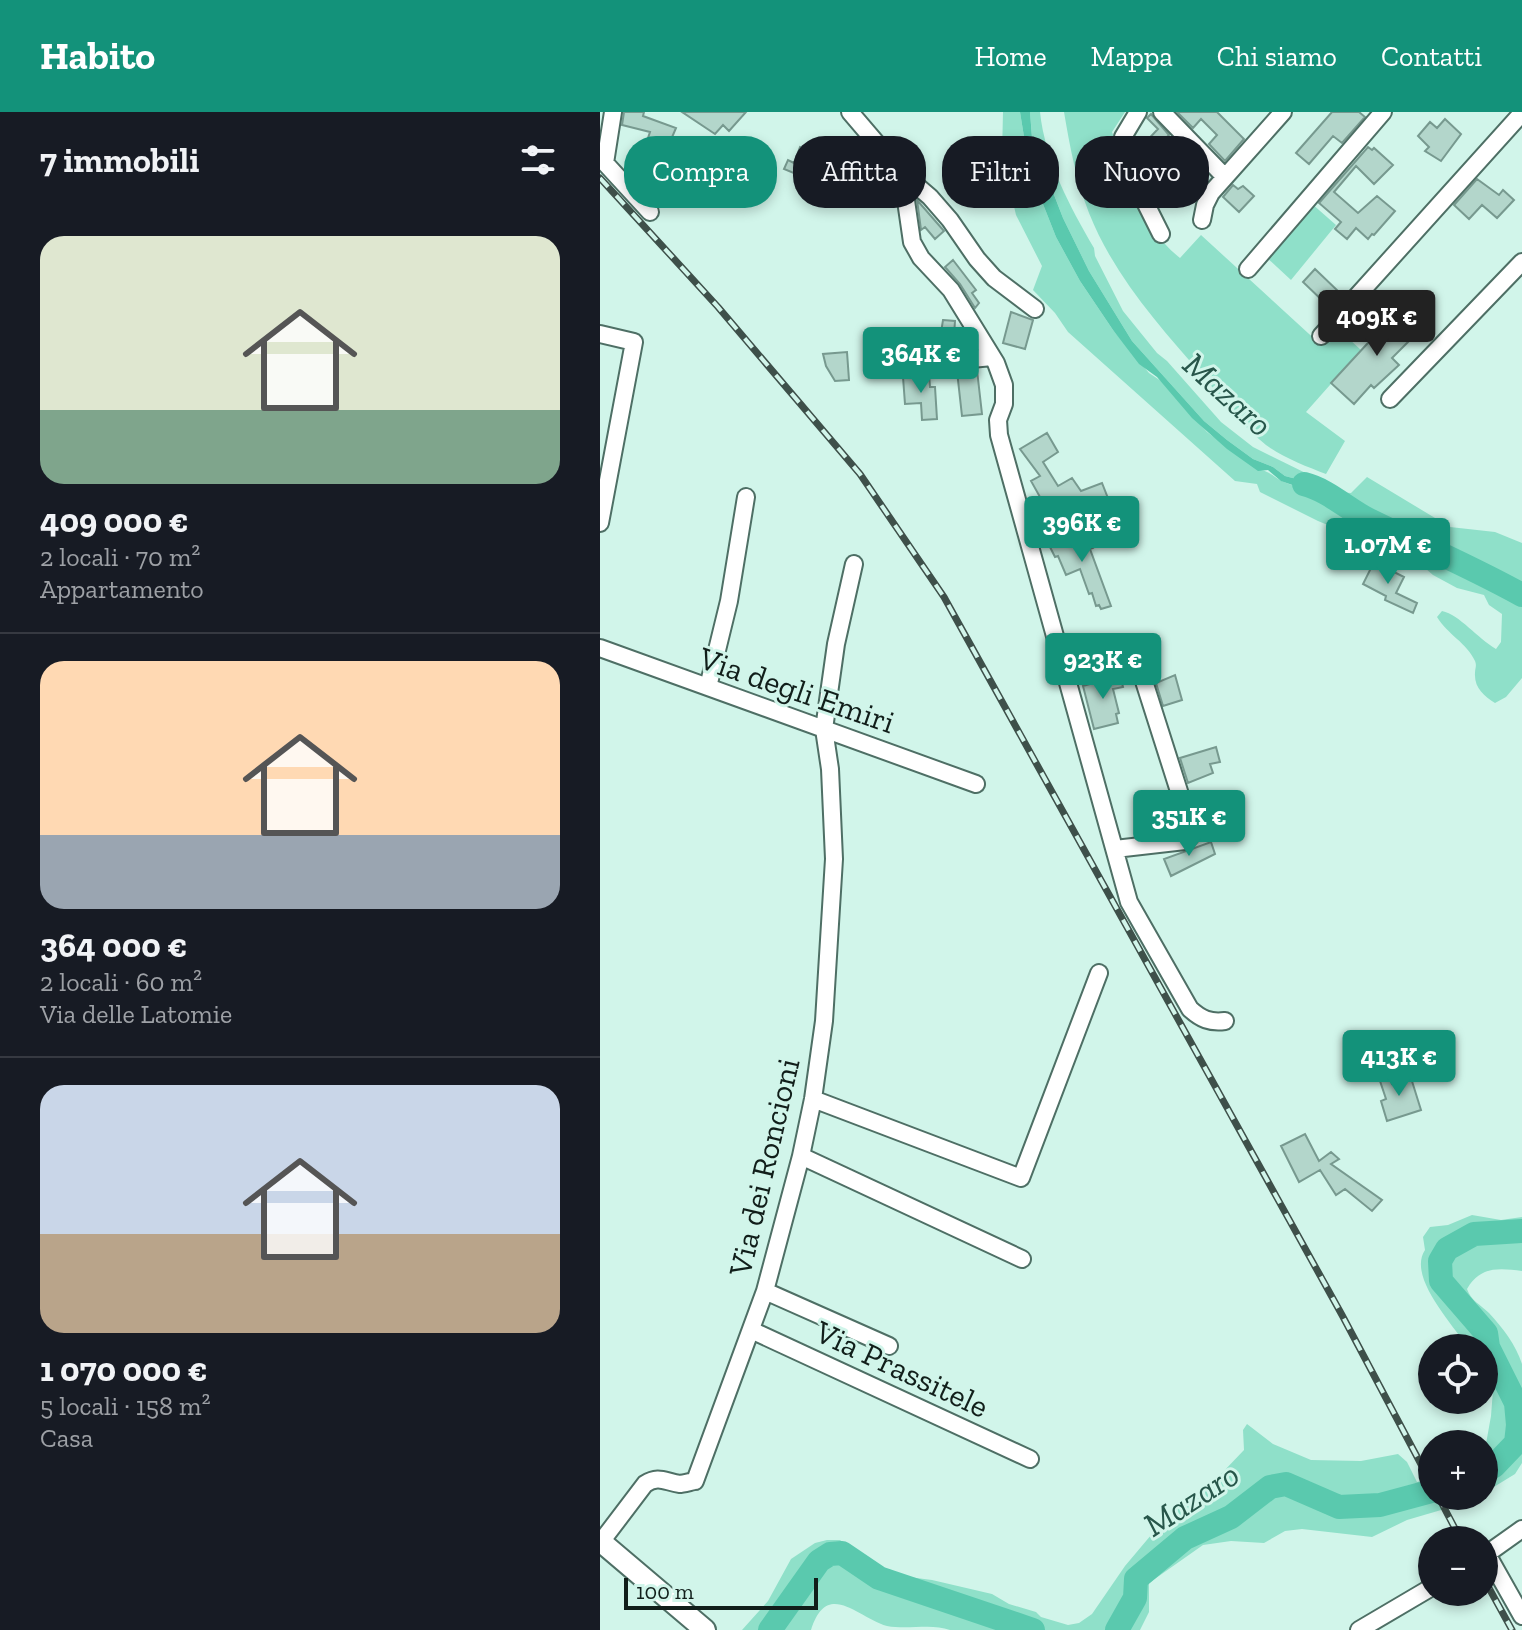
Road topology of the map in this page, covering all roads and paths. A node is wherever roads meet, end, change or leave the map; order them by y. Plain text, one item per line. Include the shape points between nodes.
1 (613, 112) edge
2 (850, 112) edge
3 (1138, 112) edge
4 (1162, 112) edge
5 (1283, 112) edge
6 (1383, 112) edge
7 (1522, 113) edge
8 (870, 136) edge
9 (1225, 177) junction
10 (926, 194) edge
11 (907, 208) edge
12 (650, 212) dead end
13 (1202, 220) dead end
14 (1161, 234) dead end
15 (1522, 262) edge
16 (1248, 269) dead end
17 (1035, 309) dead end
18 (600, 334) edge
19 (1321, 336) dead end
20 (992, 357) junction
21 (879, 368) dead end
22 (1390, 399) dead end
23 (746, 497) dead end
24 (600, 523) edge
25 (854, 564) dead end
26 (600, 648) edge
27 (1136, 656) dead end
28 (708, 687) junction
29 (824, 729) junction
30 (976, 784) dead end
31 (1115, 849) junction
32 (1099, 973) dead end
33 (1225, 1021) dead end
34 (813, 1099) junction
35 (801, 1156) junction
36 (1022, 1259) dead end
37 (765, 1291) junction
38 (751, 1330) junction
39 (889, 1346) dead end
40 (1030, 1459) dead end
41 (1522, 1529) edge
42 (600, 1542) edge
43 (1498, 1546) edge
44 (1498, 1576) edge
45 (1418, 1595) edge
46 (1522, 1616) edge
47 (705, 1630) edge
48 (1359, 1630) edge

1 - 12 street via 605,163
2 - 8 street
3 - 14 street via 1123,137 1137,186
4 - 9 street
5 - 9 street
6 - 16 street
7 - 19 street
9 - 13 street via 1211,193
10 - 17 street via 994,278
11 - 20 street via 912,242 921,258 951,290
15 - 22 street
18 - 24 street via 634,342
20 - 21 street
20 - 31 street via 1004,385 999,435
23 - 28 street
25 - 29 street, Via dei Roncioni
26 - 28 street, Via degli Emiri
27 - 31 street via 1191,829 1185,841
28 - 29 street, Via degli Emiri
29 - 30 street, Via degli Emiri
29 - 34 street, Via dei Roncioni via 834,859 824,1021
31 - 33 street via 1129,902 1183,998 1199,1018
32 - 34 street via 1021,1178
34 - 35 street, Via dei Roncioni
35 - 36 street
35 - 37 street, Via dei Roncioni
37 - 38 street, Via dei Roncioni
37 - 39 street
38 - 40 street, Via Prassitele
38 - 42 street, Via dei Roncioni via 695,1481 681,1484 654,1478
41 - 43 street
42 - 47 main road
44 - 46 street
45 - 48 street

